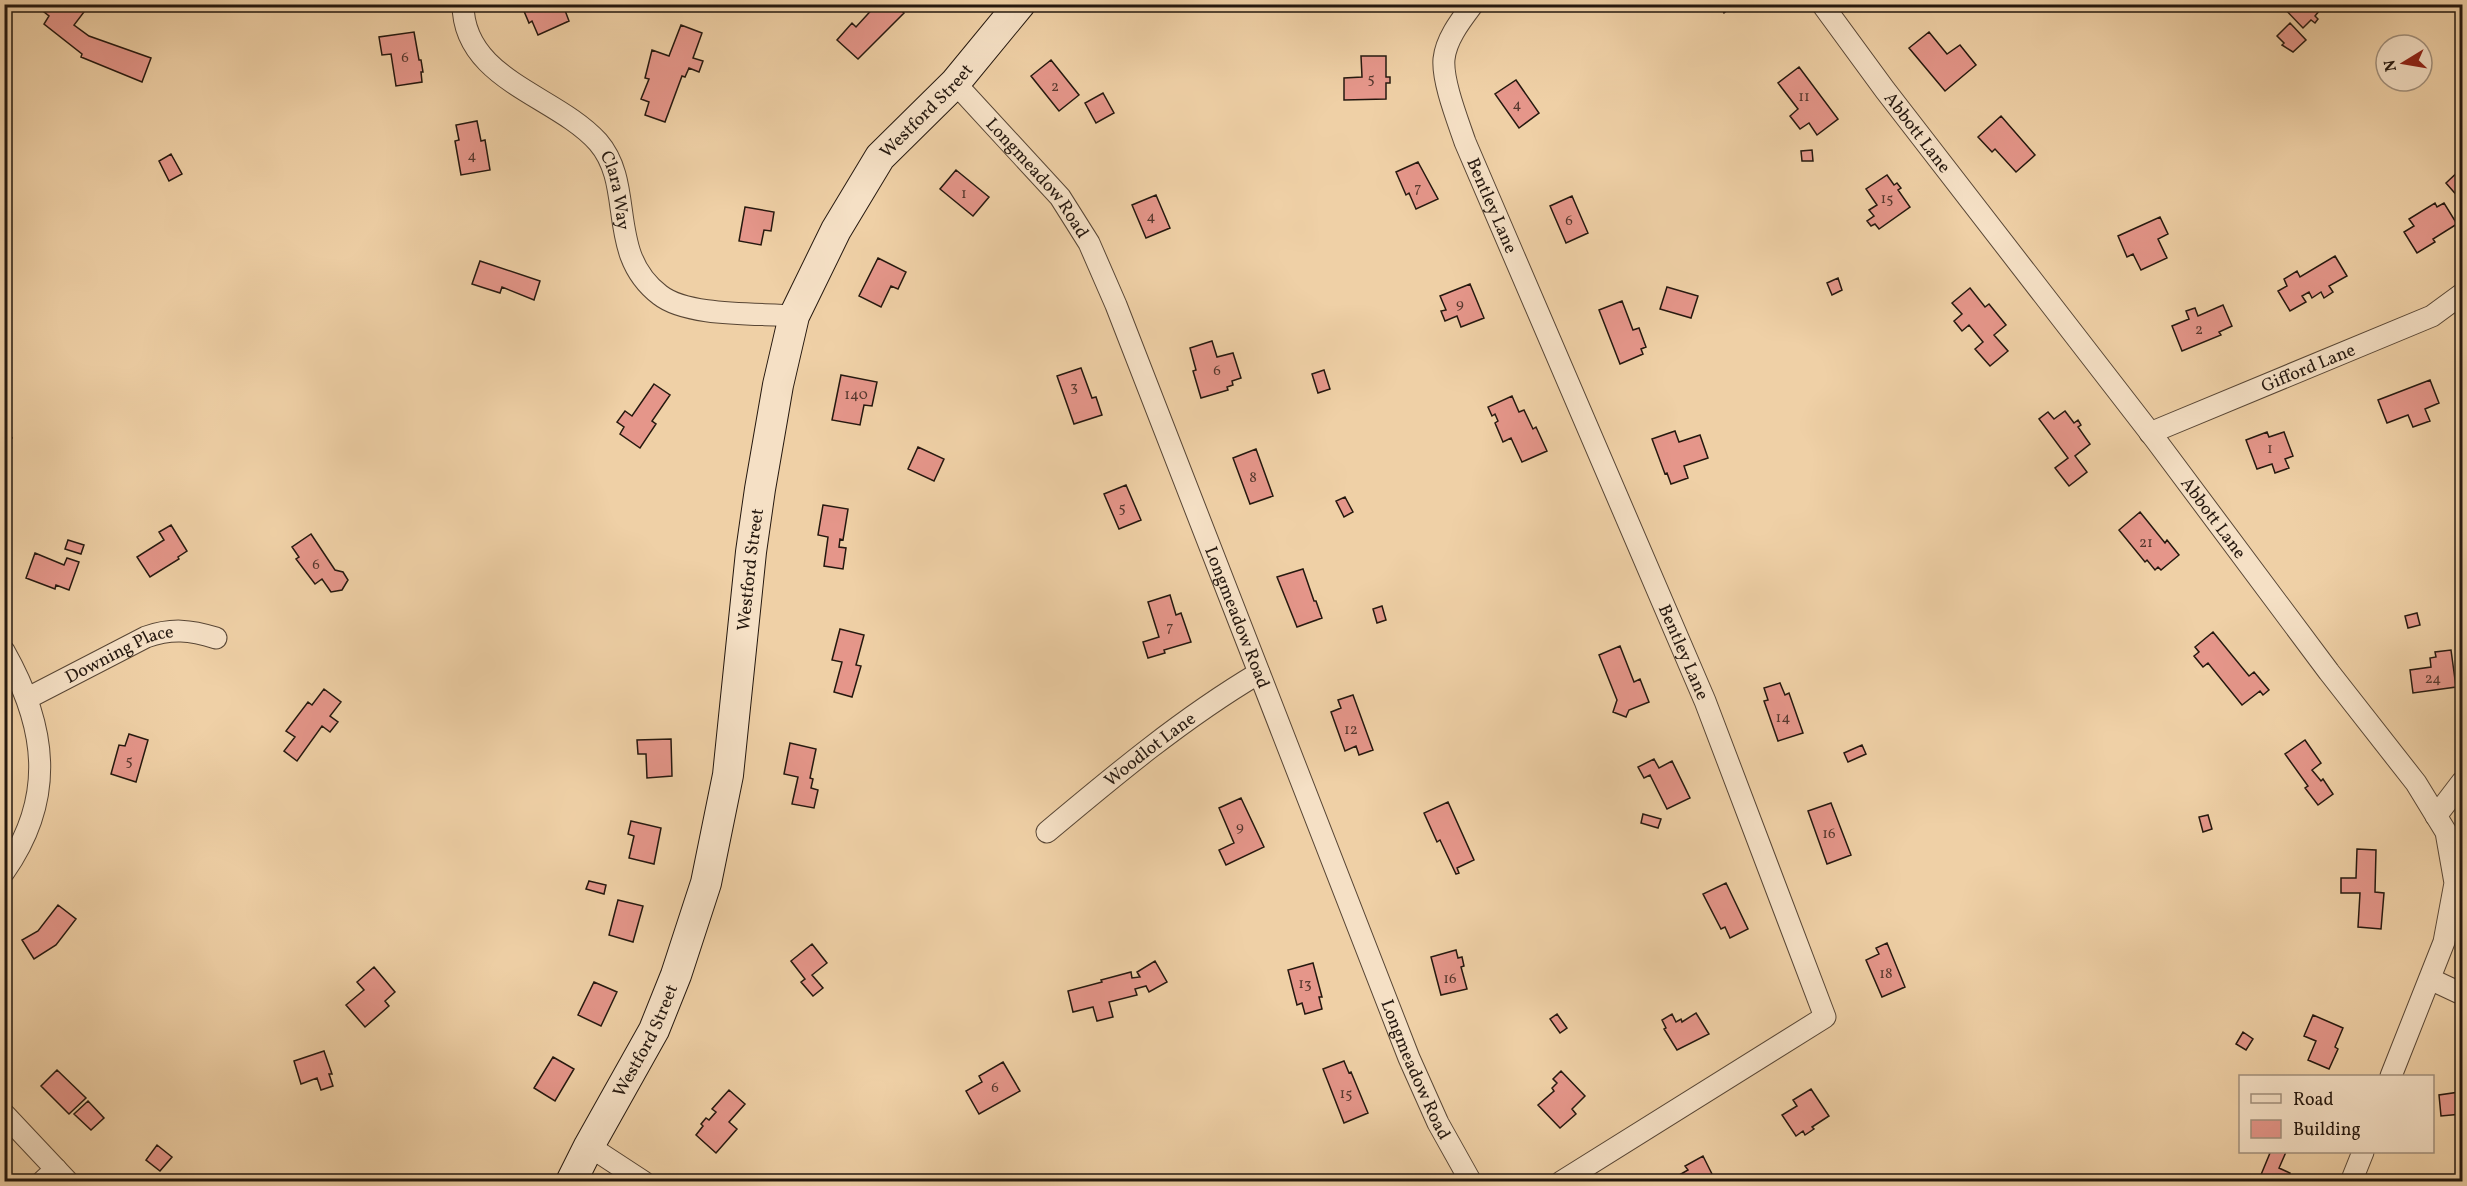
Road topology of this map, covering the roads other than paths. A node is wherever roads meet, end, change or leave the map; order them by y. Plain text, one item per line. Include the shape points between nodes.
1 (463, 4) edge
2 (1020, 4) edge
3 (1473, 4) edge
4 (1822, 4) edge
5 (955, 83) junction
6 (2463, 294) edge
7 (794, 316) junction
8 (2150, 433) junction
9 (216, 638) dead end
10 (4, 651) edge
11 (1259, 673) junction
12 (28, 698) junction
13 (2463, 782) edge
14 (2436, 816) junction
15 (1047, 832) dead end
16 (4, 872) edge
17 (2430, 979) junction
18 (2463, 994) edge
19 (2392, 1075) edge
20 (4, 1114) edge
21 (589, 1146) junction
22 (2363, 1153) edge
23 (55, 1177) edge
24 (572, 1182) edge
25 (644, 1182) edge
26 (1471, 1182) edge
27 (1561, 1182) edge
28 (2351, 1182) edge

1 - 7 street, Clara Way via 472,43 487,63 583,128 607,155 617,183 628,249 636,267 660,295 696,309
2 - 5 main road, Westford Street
3 - 27 street, Bentley Lane via 1455,28 1444,59 1450,100 1705,701 1825,1017
4 - 8 street, Abbott Lane
5 - 7 main road, Westford Street via 880,157 836,230
5 - 11 street, Longmeadow Road via 1060,197 1089,243
6 - 8 street, Gifford Lane via 2433,316
7 - 21 main road, Westford Street via 760,489 728,775 706,883 654,1030
8 - 14 street, Abbott Lane via 2416,783
9 - 12 street, Downing Place via 179,629 163,631
10 - 12 street
11 - 15 street, Woodlot Lane via 1144,753
11 - 26 street, Longmeadow Road via 1409,1058 1438,1123
12 - 16 street via 40,768 37,798 17,854
13 - 14 street
14 - 17 street, Abbott Lane via 2446,832 2455,883 2444,942
17 - 18 street
17 - 19 street, Abbott Lane
20 - 23 street
21 - 24 main road, Westford Street
21 - 25 street
22 - 28 street

